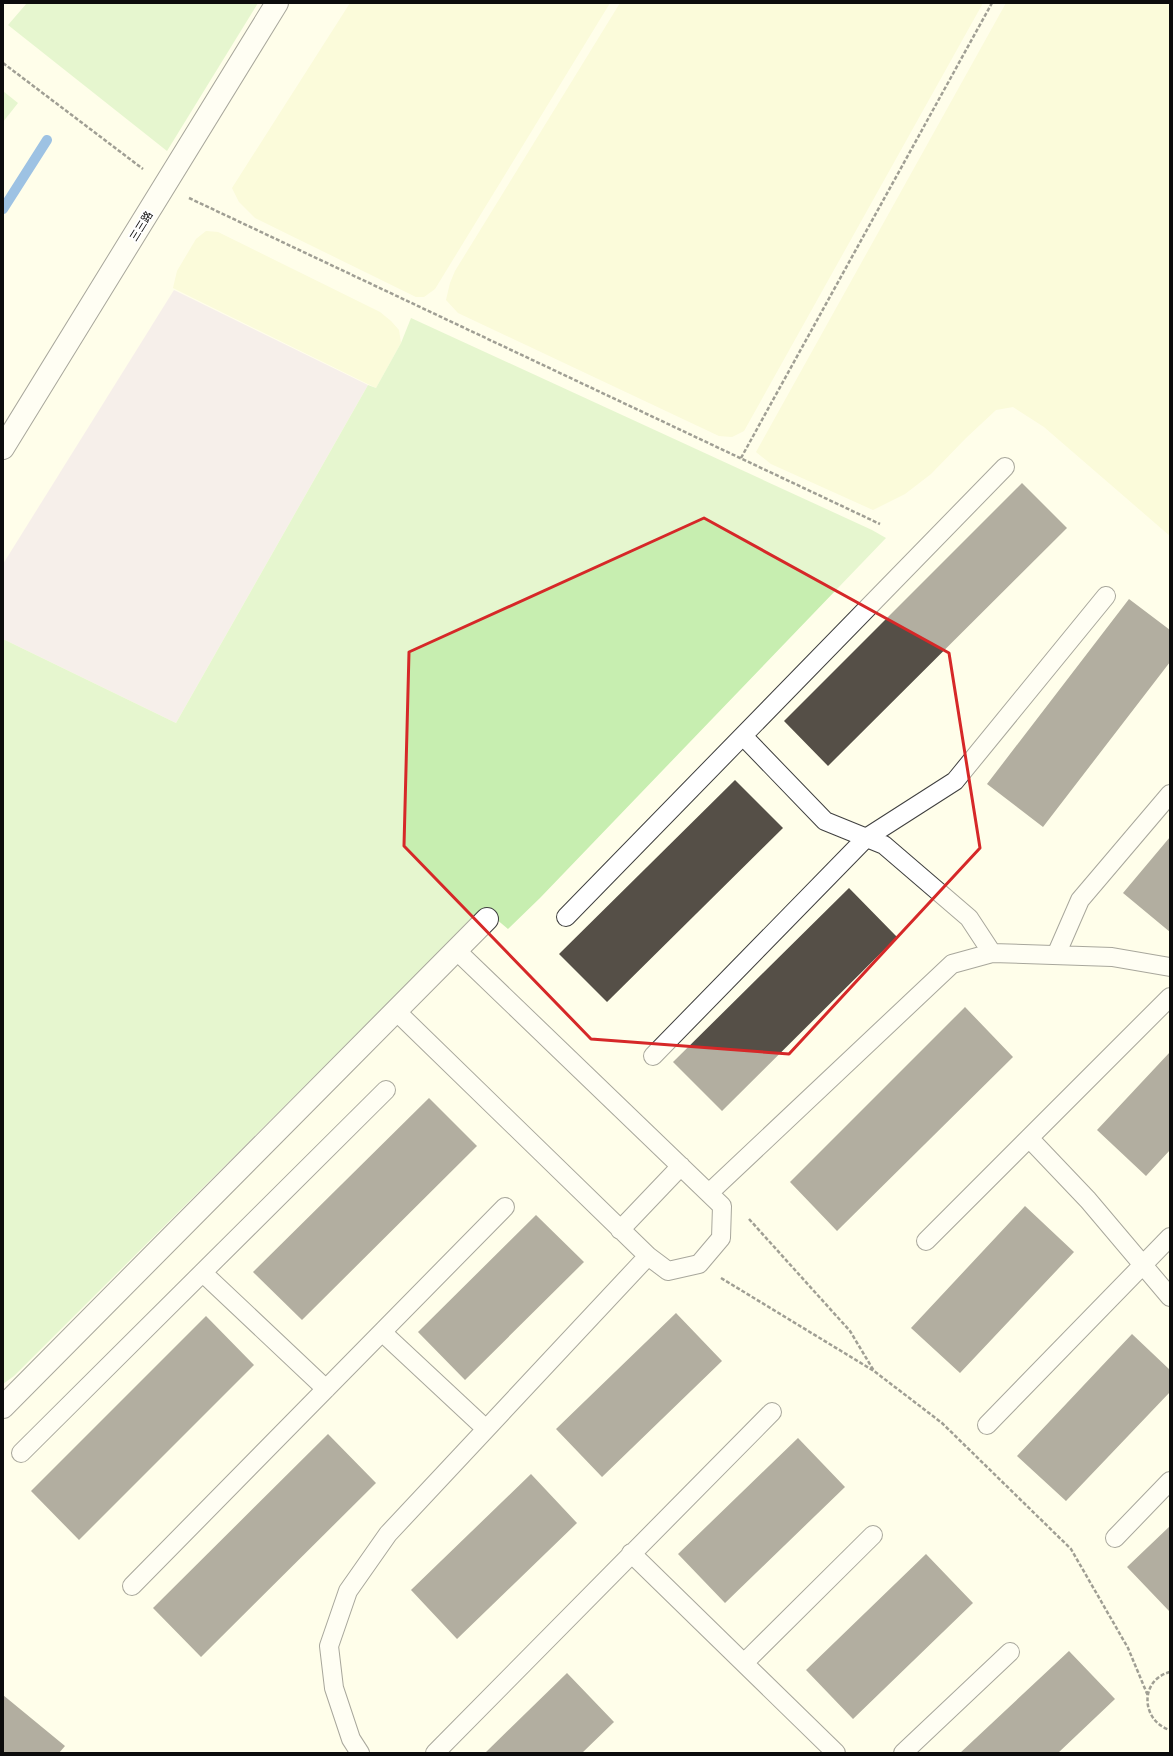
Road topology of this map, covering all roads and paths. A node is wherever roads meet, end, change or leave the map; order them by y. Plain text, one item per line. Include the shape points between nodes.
1 (277, 3) edge
2 (992, 3) edge
3 (3, 63) edge
4 (165, 186) junction
5 (3, 448) edge
6 (741, 458) junction
7 (1004, 467) dead end
8 (880, 524) dead end
9 (1106, 596) dead end
10 (743, 736) junction
11 (1170, 794) edge
12 (866, 838) junction
13 (566, 917) dead end
14 (487, 919) dead end
15 (456, 950) junction
16 (992, 952) junction
17 (1056, 955) junction
18 (1170, 966) edge
19 (1170, 997) edge
20 (396, 1011) junction
21 (653, 1056) dead end
22 (386, 1090) dead end
23 (1029, 1138) junction
24 (681, 1166) junction
25 (709, 1193) junction
26 (722, 1206) junction
27 (505, 1207) dead end
28 (620, 1230) junction
29 (1170, 1237) edge
30 (926, 1241) dead end
31 (648, 1256) junction
32 (699, 1264) junction
33 (1143, 1265) junction
34 (203, 1273) junction
35 (1170, 1297) edge
36 (382, 1332) junction
37 (874, 1371) junction
38 (326, 1388) junction
39 (3, 1407) edge
40 (772, 1412) dead end
41 (987, 1425) dead end
42 (486, 1429) junction
43 (21, 1453) dead end
44 (1170, 1481) edge
45 (873, 1535) dead end
46 (1115, 1538) dead end
47 (631, 1553) junction
48 (132, 1586) dead end
49 (1010, 1652) dead end
50 (744, 1663) junction
51 (1170, 1672) edge
52 (1148, 1696) junction
53 (1170, 1730) edge
54 (360, 1753) edge
55 (435, 1753) edge
56 (836, 1753) edge
57 (903, 1753) edge

1 - 4 street, 三三路
2 - 6 path
3 - 4 path
4 - 5 street, 三三路
4 - 6 path
6 - 8 path
7 - 10 lane
9 - 12 lane via 955,781
10 - 12 lane via 825,821
10 - 13 lane
11 - 17 lane via 1080,900
12 - 16 lane via 884,845 969,918
12 - 21 lane
14 - 15 street
15 - 20 street
15 - 24 lane
16 - 17 lane
16 - 25 lane via 952,964
17 - 18 lane via 1112,957
19 - 23 lane
20 - 28 lane
20 - 39 street
22 - 34 lane
23 - 30 lane
23 - 33 lane via 1088,1200
24 - 25 lane
24 - 28 lane
25 - 26 lane
26 - 32 lane via 721,1238
26 - 37 path via 750,1220 850,1331
27 - 36 lane
28 - 31 lane
29 - 33 lane
31 - 32 lane via 668,1271
31 - 42 lane
32 - 37 path
33 - 35 lane
33 - 41 lane
34 - 38 lane
34 - 43 lane
36 - 38 lane
36 - 42 lane
37 - 52 path via 942,1423 1071,1548 1128,1648
38 - 48 lane
40 - 47 lane
42 - 54 lane via 388,1534 348,1591 328,1646 334,1688 352,1739
44 - 46 lane
45 - 50 lane
47 - 50 lane
47 - 55 lane
49 - 57 lane
50 - 56 lane
51 - 52 path via 1157,1679 1151,1686
52 - 53 path via 1150,1714 1156,1722

